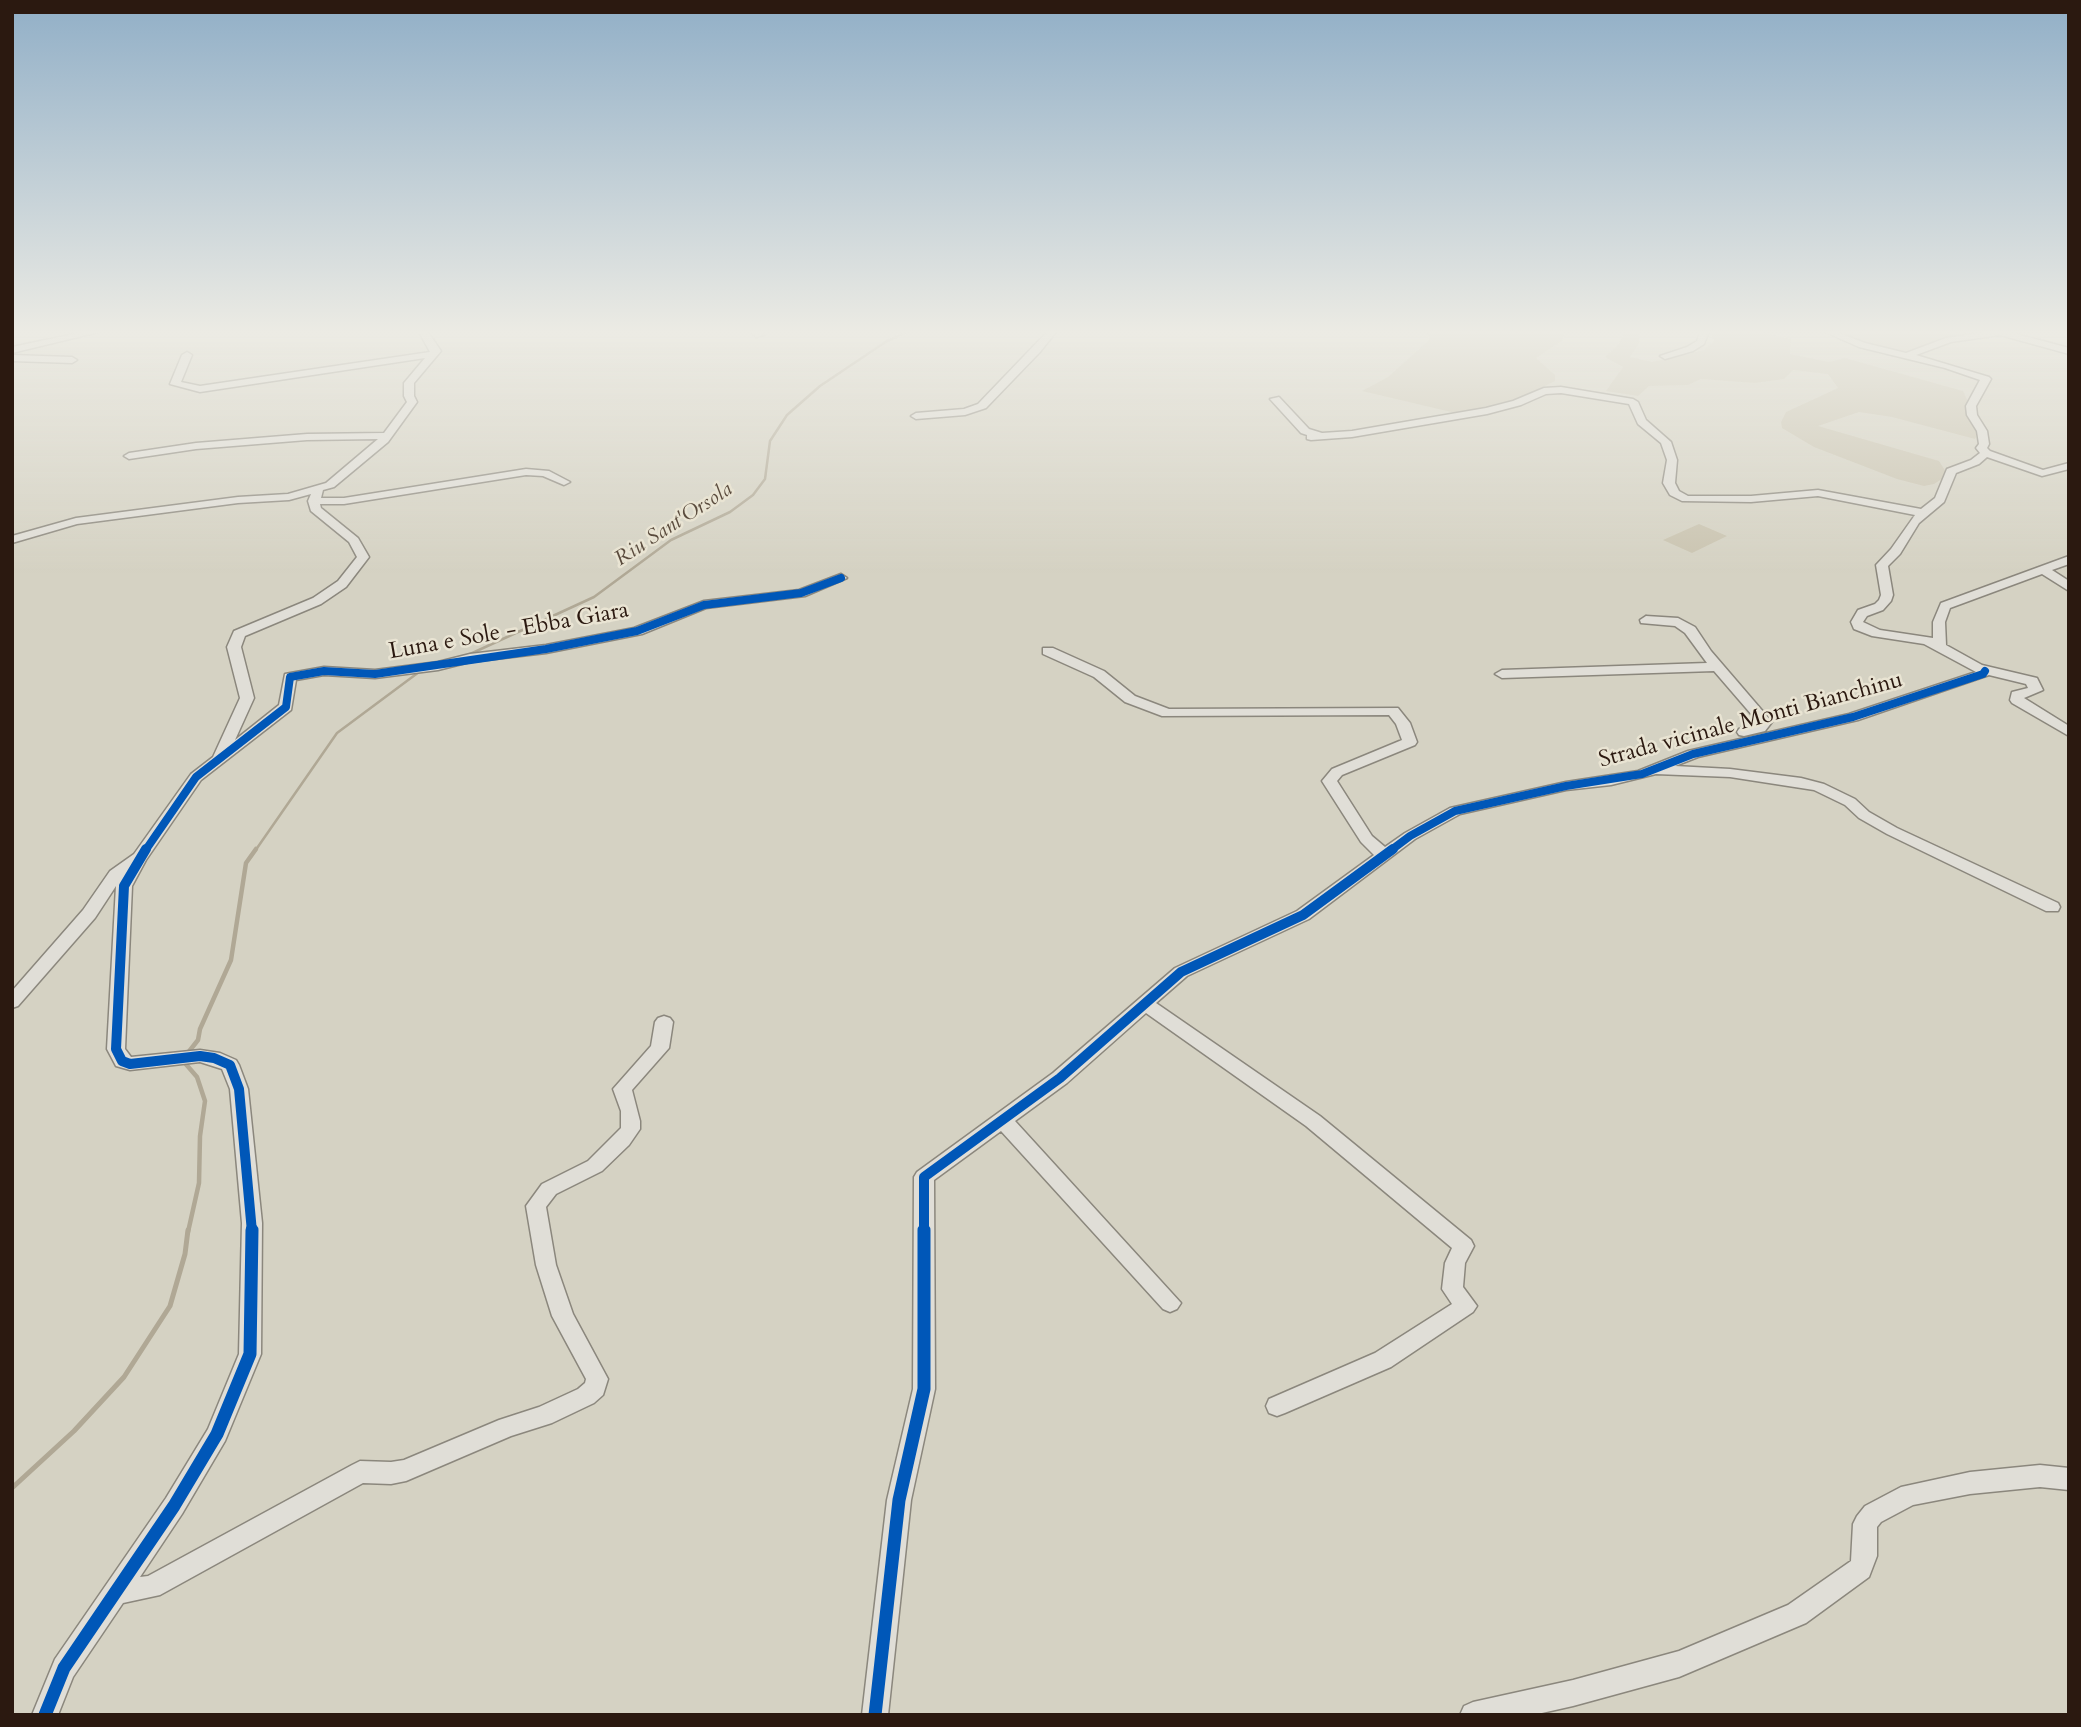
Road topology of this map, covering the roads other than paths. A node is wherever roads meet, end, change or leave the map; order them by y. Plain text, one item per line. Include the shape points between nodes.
1 (404, 413) edge
2 (958, 413) edge
3 (1288, 413) edge
4 (1476, 413) edge
5 (1638, 413) edge
6 (1972, 413) edge
7 (916, 416) dead end
8 (387, 436) junction
9 (1986, 453) junction
10 (129, 456) dead end
11 (2069, 466) edge
12 (564, 482) dead end
13 (316, 496) junction
14 (1923, 513) junction
15 (12, 540) edge
16 (2069, 560) edge
17 (2042, 569) junction
18 (842, 578) dead end
19 (2069, 587) edge
20 (1646, 620) dead end
21 (1939, 646) junction
22 (1048, 651) dead end
23 (1718, 667) junction
24 (1985, 671) junction
25 (1502, 674) dead end
26 (2069, 732) edge
27 (218, 758) junction
28 (1647, 772) junction
29 (143, 854) junction
30 (1384, 855) junction
31 (2052, 907) dead end
32 (12, 1002) edge
33 (1144, 1003) junction
34 (664, 1022) dead end
35 (1003, 1120) junction
36 (1170, 1303) dead end
37 (1277, 1405) dead end
38 (2069, 1479) edge
39 (116, 1592) junction
40 (45, 1715) edge
41 (875, 1715) edge
42 (1473, 1715) edge

1 - 8 street
2 - 7 street
3 - 4 street via 1315,437
5 - 14 street via 1666,442 1672,460 1669,483 1674,493 1686,499 1818,493
6 - 9 street via 1982,431 1981,448
8 - 10 street via 307,437
8 - 13 street
9 - 11 street via 2042,473
9 - 14 street, Strada vicinale Monti Bianchinu via 1951,471 1940,500
12 - 13 street via 545,473 526,472 344,501
13 - 15 street via 238,500 76,522
13 - 27 street via 315,509 354,540 363,557 342,584 317,601 239,634 234,647 247,698
14 - 21 street, Strada vicinale Monti Bianchinu via 1882,565 1885,601 1862,613 1857,622 1867,630 1916,637
16 - 17 street
17 - 19 street
17 - 21 street via 1945,606 1939,622
18 - 27 street, Luna e Sole - Ebba Giara via 802,593 704,605 637,631 546,649 375,674 324,671 290,677 286,707
20 - 23 street via 1683,624
21 - 24 street, Strada vicinale Monti Bianchinu
22 - 30 street via 1099,674 1130,699 1167,713 1393,711 1410,742 1337,772 1329,781 1366,839
23 - 25 street
23 - 28 street via 1765,722 1760,728 1643,768
24 - 26 street, Strada vicinale Monti Bianchinu via 2032,681 2036,690 2017,695 2017,700
24 - 28 street, Strada vicinale Monti Bianchinu via 1846,719 1693,754
27 - 29 street via 196,777
28 - 30 street, Strada vicinale Monti Bianchinu via 1455,811
28 - 31 street via 1730,774 1819,787 1892,831
29 - 32 street via 116,874 89,914
29 - 39 street via 124,886 116,1049 122,1061 200,1056 230,1065 239,1089 252,1223 250,1354 217,1434
30 - 33 street, Strada vicinale Monti Bianchinu via 1303,915 1181,972
33 - 35 street, Strada vicinale Monti Bianchinu via 1060,1079
33 - 37 street via 1313,1121 1464,1246 1455,1263 1452,1289 1466,1306 1383,1360
34 - 39 street via 660,1048 622,1089 630,1111 630,1129 595,1166 549,1189 536,1206 546,1265 563,1316 597,1379 595,1388 544,1416 406,1470 360,1472 151,1587
35 - 36 street
35 - 41 street, Strada vicinale Monti Bianchinu via 924,1177 924,1389 899,1500
38 - 42 street via 2040,1476 1909,1495 1873,1514 1865,1524 1865,1556 1860,1569 1797,1614 1679,1664
39 - 40 street via 64,1668

